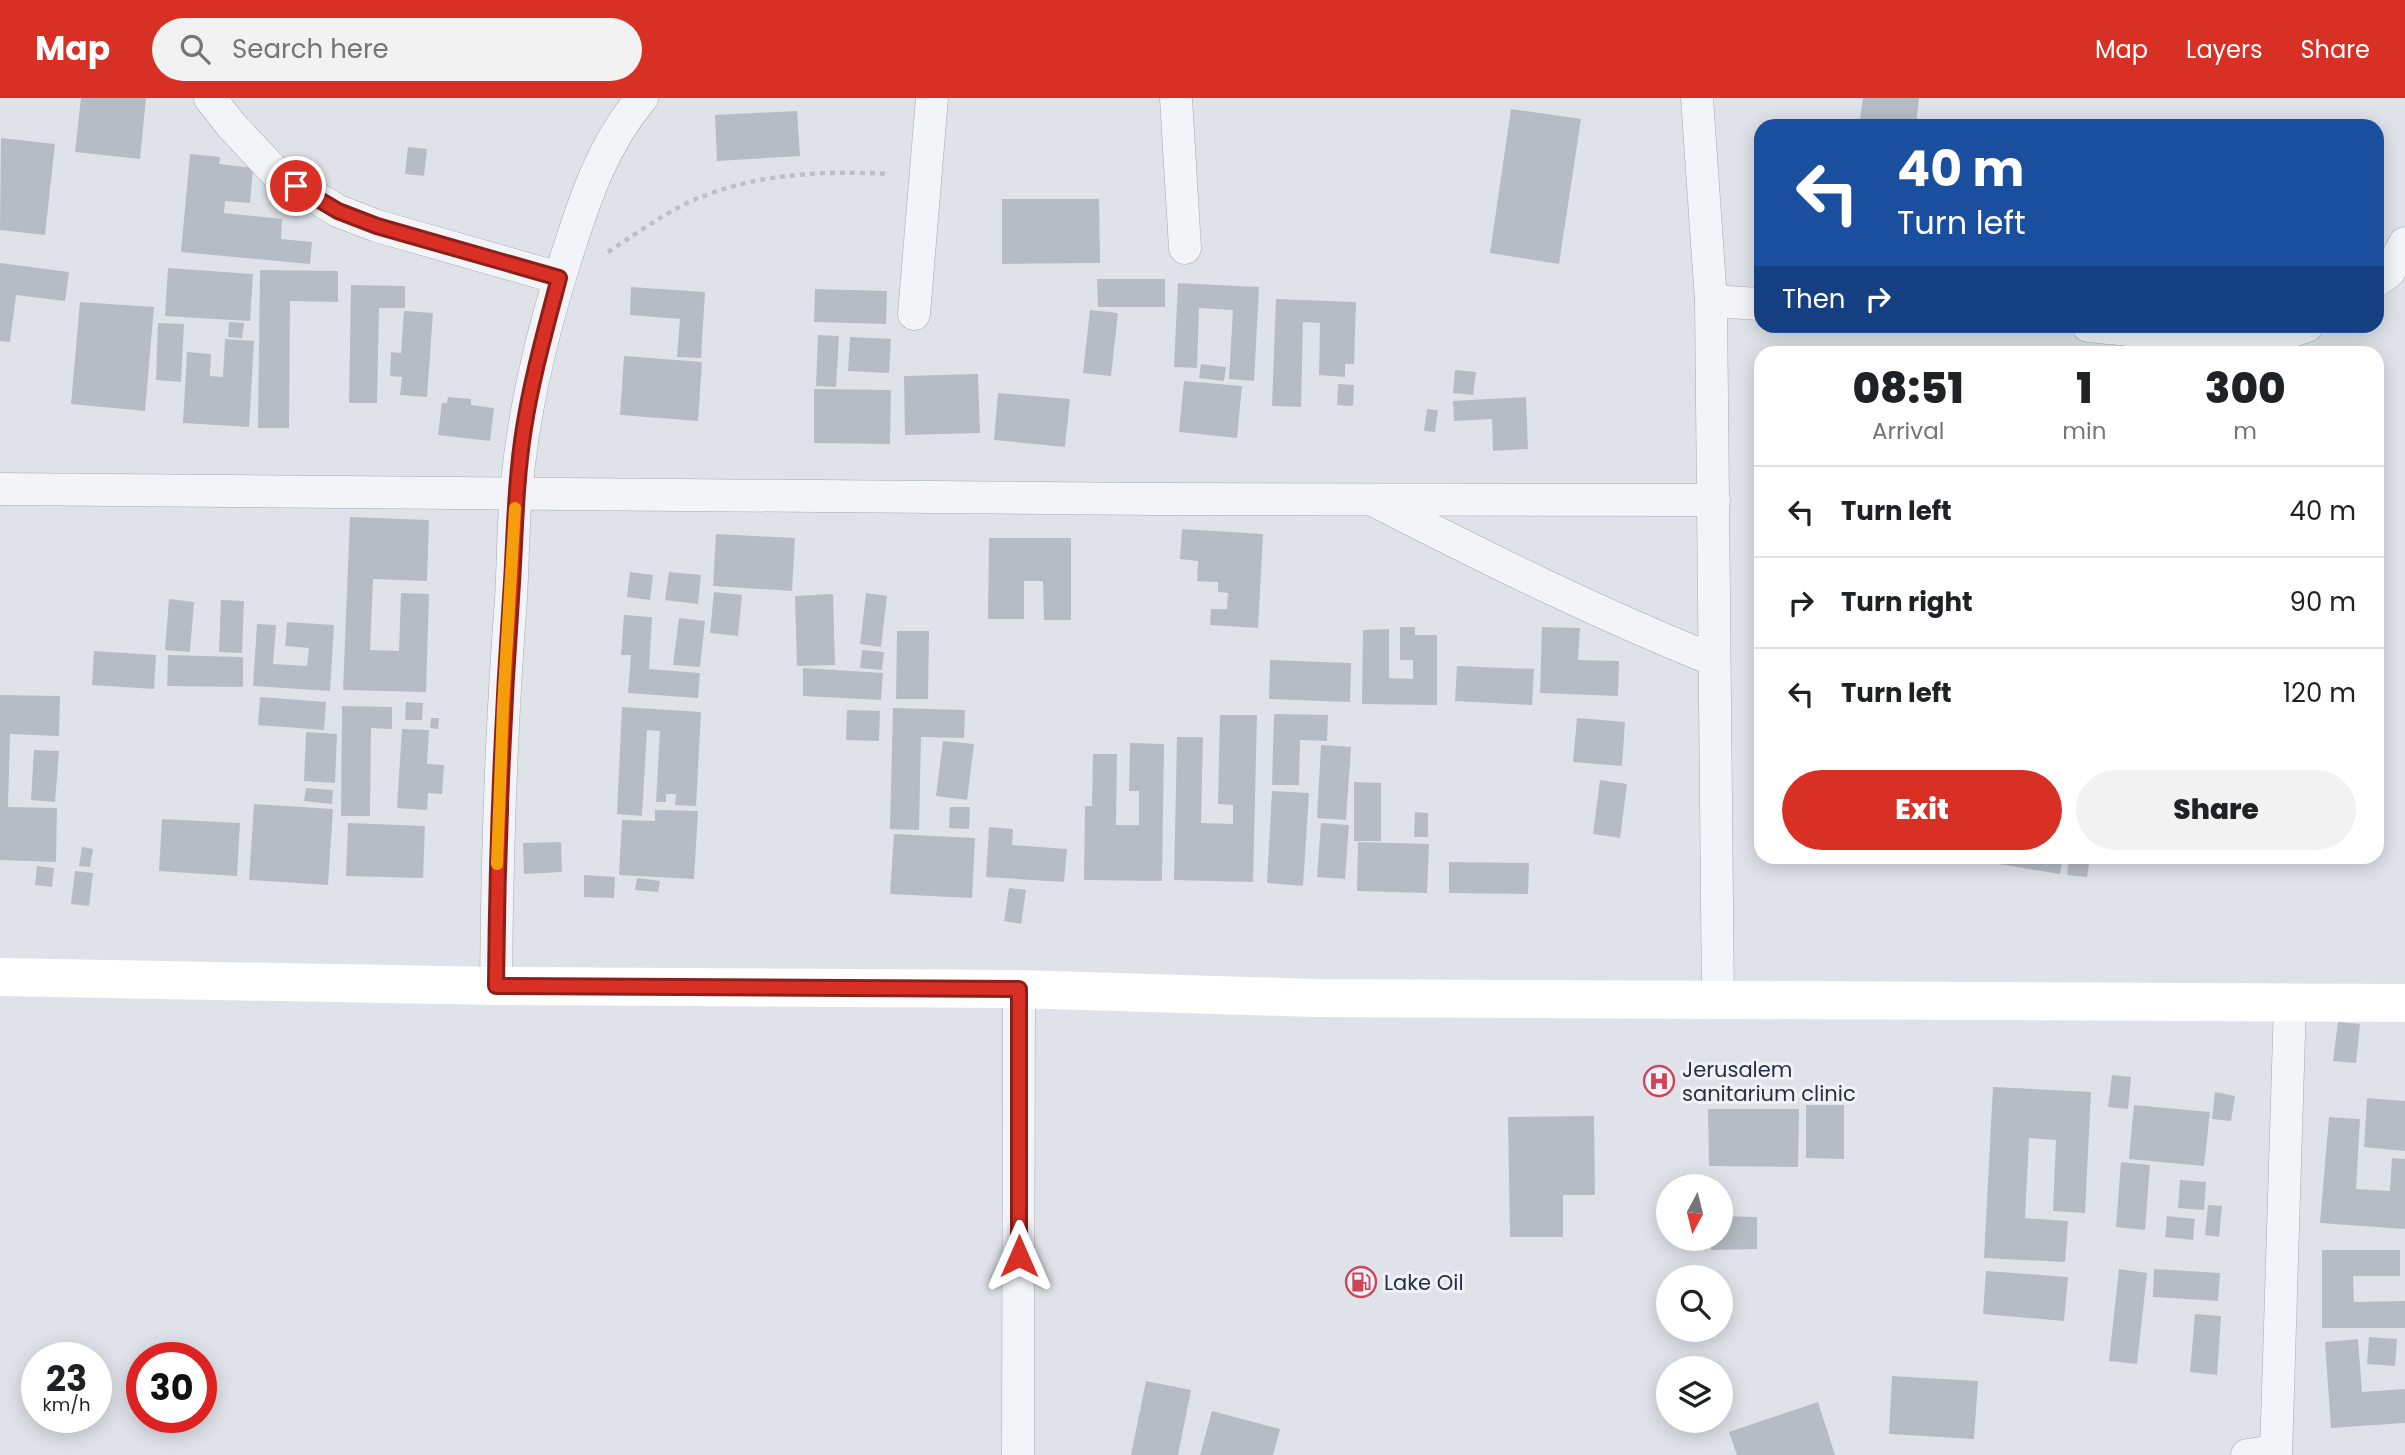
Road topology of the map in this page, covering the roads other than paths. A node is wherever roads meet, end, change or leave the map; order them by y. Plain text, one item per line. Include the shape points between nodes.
1 (210, 98) edge
2 (642, 98) edge
3 (932, 98) edge
4 (1176, 98) edge
5 (1697, 98) edge
6 (2405, 243) edge
7 (1185, 248) dead end
8 (2384, 275) edge
9 (559, 278) junction
10 (1711, 301) junction
11 (1754, 304) edge
12 (914, 314) dead end
13 (2171, 333) edge
14 (2276, 333) edge
15 (0, 489) edge
16 (516, 494) junction
17 (1372, 500) junction
18 (1714, 500) junction
19 (1714, 660) junction
20 (0, 977) edge
21 (496, 986) junction
22 (1019, 989) junction
23 (1718, 1001) junction
24 (2290, 1003) junction
25 (2405, 1003) edge
26 (2266, 1453) edge
27 (1018, 1455) edge

1 - 9 street via 276,173 338,211
2 - 9 street via 626,117 588,188
3 - 12 street
4 - 7 street
5 - 10 street
6 - 8 street
9 - 16 street via 534,374
10 - 11 street
10 - 18 street
13 - 14 street via 2219,337
15 - 16 street
16 - 17 street
16 - 21 street via 503,706
17 - 18 street
17 - 19 street via 1550,590
18 - 19 street
19 - 23 street
20 - 21 street
21 - 22 street
22 - 23 street via 1316,998
22 - 27 street
23 - 24 street
24 - 25 street
24 - 26 street

